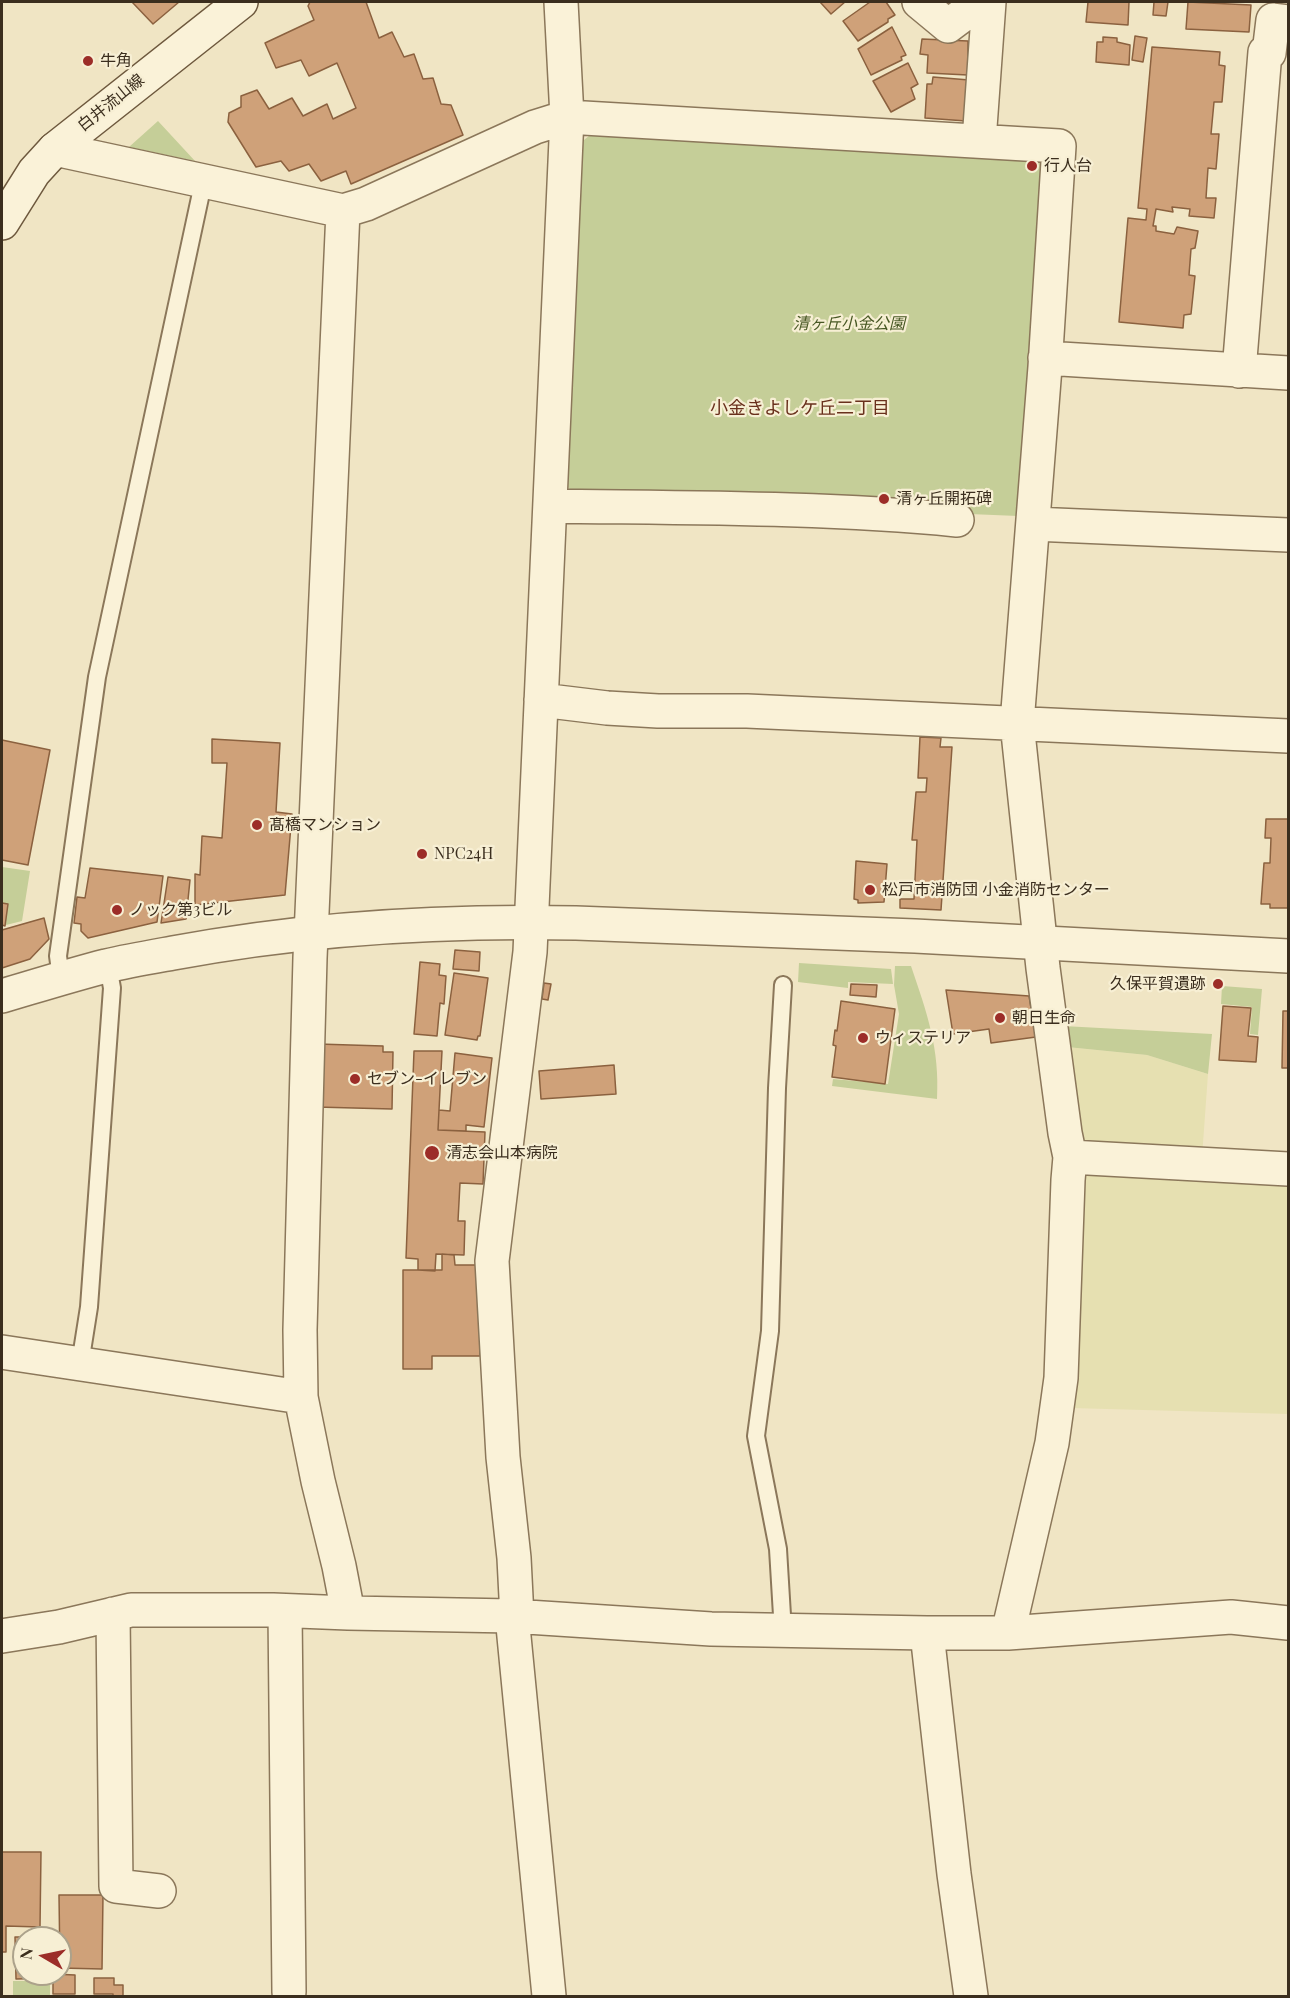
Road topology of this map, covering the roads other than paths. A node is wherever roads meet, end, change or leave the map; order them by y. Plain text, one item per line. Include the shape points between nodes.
1 (241, 2) edge
2 (561, 2) edge
3 (919, 2) edge
4 (980, 2) edge
5 (989, 2) edge
6 (1288, 22) edge
7 (567, 117) junction
8 (979, 141) junction
9 (55, 149) junction
10 (204, 179) junction
11 (343, 210) junction
12 (2, 223) edge
13 (1046, 358) junction
14 (1239, 371) junction
15 (1288, 373) edge
16 (550, 506) junction
17 (957, 520) dead end
18 (1033, 524) junction
19 (1288, 535) edge
20 (541, 700) junction
21 (1017, 723) junction
22 (1288, 736) edge
23 (531, 922) junction
24 (311, 932) junction
25 (1040, 944) junction
26 (1288, 956) edge
27 (108, 966) junction
28 (62, 978) junction
29 (783, 985) dead end
30 (2, 996) edge
31 (1071, 1157) junction
32 (1288, 1168) edge
33 (2, 1352) edge
34 (80, 1364) junction
35 (300, 1397) junction
36 (285, 1611) junction
37 (348, 1613) junction
38 (113, 1614) junction
39 (514, 1617) junction
40 (1288, 1623) edge
41 (783, 1632) junction
42 (927, 1633) junction
43 (1008, 1633) junction
44 (2, 1636) edge
45 (159, 1891) dead end
46 (289, 1992) dead end
47 (549, 1996) edge
48 (971, 1996) edge

1 - 9 street, 白井流山線
2 - 7 street
3 - 4 street via 948,26
5 - 8 street
6 - 14 street via 1273,20 1269,53 1265,52
7 - 8 street
7 - 11 street via 535,127 366,204
7 - 16 street
8 - 13 street via 1059,146
9 - 10 street
9 - 12 street, 白井流山線 via 34,172
10 - 11 street
10 - 28 lane via 97,677 58,956
11 - 24 street
13 - 14 street
13 - 18 street
14 - 15 street
16 - 17 street via 710,508
16 - 20 street
18 - 19 street
18 - 21 street
20 - 21 street via 648,710
20 - 23 street
21 - 22 street
21 - 25 street
23 - 24 street via 393,925
23 - 25 street
23 - 39 street via 492,1261 503,1457 514,1558
24 - 27 street
24 - 35 street
25 - 26 street
25 - 31 street
27 - 28 street
27 - 34 lane via 112,988 88,1307
28 - 30 street
29 - 41 lane via 770,1330 756,1436 778,1549
31 - 32 street
31 - 43 street via 1061,1378 1052,1443
33 - 34 street
34 - 35 street
35 - 37 street
36 - 37 street
36 - 38 street via 131,1610
36 - 46 street
37 - 39 street
38 - 44 street
38 - 45 street via 116,1886
39 - 41 street
39 - 47 street
40 - 43 street via 1231,1617
41 - 42 street
42 - 43 street
42 - 48 street

